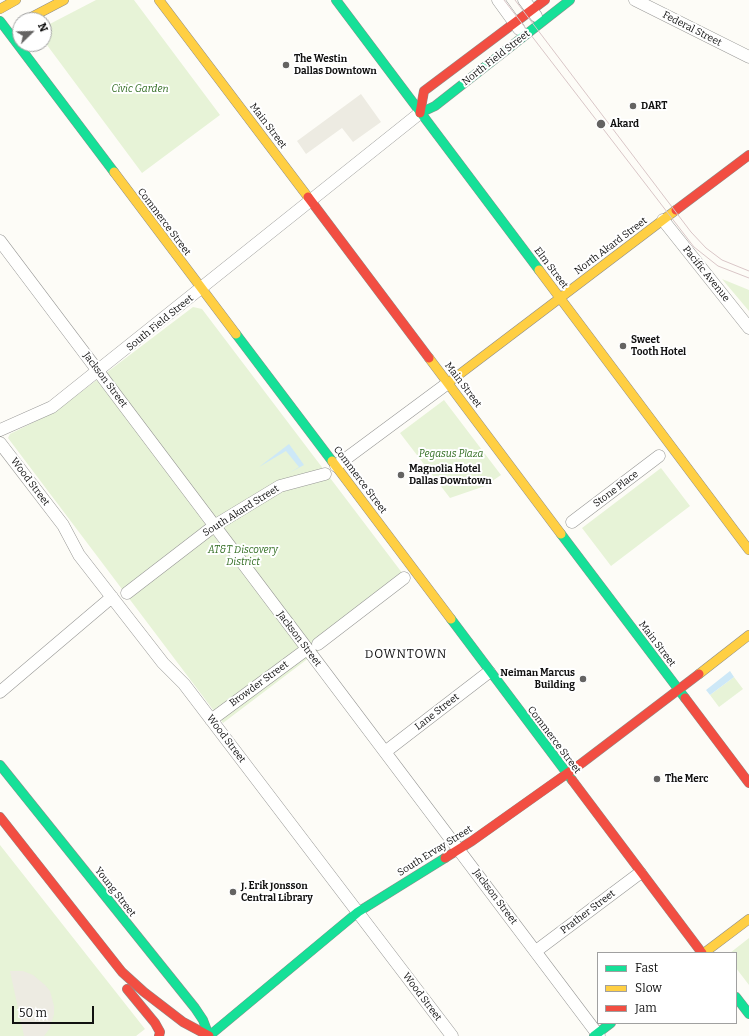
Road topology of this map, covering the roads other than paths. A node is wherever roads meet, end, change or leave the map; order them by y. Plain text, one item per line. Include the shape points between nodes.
1 (16, 0) edge
2 (64, 0) edge
3 (159, 0) edge
4 (336, 0) edge
5 (498, 0) edge
6 (524, 0) edge
7 (545, 0) edge
8 (570, 0) edge
9 (635, 0) edge
10 (0, 9) edge
11 (532, 10) junction
12 (41, 12) edge
13 (0, 21) edge
14 (515, 23) junction
15 (541, 23) junction
16 (7, 31) edge
17 (525, 36) junction
18 (749, 57) edge
19 (420, 114) junction
20 (749, 155) edge
21 (311, 202) junction
22 (663, 220) junction
23 (0, 240) edge
24 (201, 290) junction
25 (560, 298) junction
26 (749, 328) edge
27 (99, 371) junction
28 (448, 383) junction
29 (0, 430) edge
30 (0, 443) edge
31 (659, 456) dead end
32 (336, 466) junction
33 (325, 474) dead end
34 (572, 522) dead end
35 (214, 526) junction
36 (749, 550) edge
37 (404, 578) dead end
38 (127, 593) dead end
39 (112, 597) junction
40 (749, 635) edge
41 (312, 647) junction
42 (489, 672) junction
43 (677, 690) junction
44 (0, 692) edge
45 (211, 720) junction
46 (385, 752) junction
47 (0, 764) edge
48 (566, 774) junction
49 (749, 783) edge
50 (0, 817) edge
51 (459, 849) junction
52 (640, 873) junction
53 (358, 912) junction
54 (749, 919) edge
55 (99, 945) junction
56 (536, 951) junction
57 (702, 952) edge
58 (704, 952) edge
59 (737, 998) edge
60 (749, 1014) edge
61 (610, 1024) edge
62 (597, 1035) edge
63 (159, 1036) edge
64 (209, 1036) edge
65 (452, 1036) edge

1 - 10 main road
2 - 12 main road
3 - 21 main road, Main Street
4 - 19 main road, Elm Street
5 - 14 street
6 - 11 street
7 - 11 main road, North Field Street
8 - 15 main road, North Field Street
9 - 18 street, Federal Street
11 - 14 main road, North Field Street
11 - 15 street
13 - 16 main road, Commerce Street
14 - 17 street
14 - 19 main road, North Field Street via 424,91
15 - 17 main road, North Field Street
16 - 24 main road, Commerce Street
17 - 19 main road, North Field Street via 435,106
19 - 21 street, North Field Street
19 - 25 main road, Elm Street
20 - 22 main road, North Akard Street
21 - 24 street, South Field Street
21 - 28 main road, Main Street
22 - 25 main road, North Akard Street
22 - 26 street, Pacific Avenue
23 - 27 street, Jackson Street
24 - 27 street, South Field Street
24 - 32 main road, Commerce Street
25 - 28 main road, North Akard Street
25 - 36 main road, Elm Street
27 - 29 street, South Field Street via 52,407
27 - 35 street, Jackson Street
28 - 32 street
28 - 43 main road, Main Street
30 - 39 street, Wood Street via 63,525 79,555
31 - 34 street, Stone Place
32 - 42 main road, Commerce Street
33 - 35 street, South Akard Street via 280,486
35 - 38 street, South Akard Street
35 - 41 street, Jackson Street
37 - 41 street, Browder Street
39 - 44 street
39 - 45 street, Wood Street
40 - 43 main road, South Ervay Street
41 - 45 street, Browder Street
41 - 46 street, Jackson Street
42 - 46 street, Lane Street
42 - 48 main road, Commerce Street
43 - 48 main road, South Ervay Street
43 - 49 main road, Main Street
45 - 53 street, Wood Street
46 - 51 street, Jackson Street
47 - 64 main road, Young Street via 195,1008
48 - 51 main road, South Ervay Street
48 - 52 main road, Commerce Street
50 - 55 main road
51 - 53 main road, South Ervay Street
51 - 56 street, Jackson Street
52 - 56 street, Prather Street
52 - 57 main road, Commerce Street
53 - 64 main road, South Ervay Street
53 - 65 street, Wood Street
54 - 58 main road
55 - 63 main road via 127,988 158,1027
55 - 64 main road via 122,972 144,992 183,1022
56 - 62 street, Jackson Street
59 - 60 main road
61 - 62 main road

